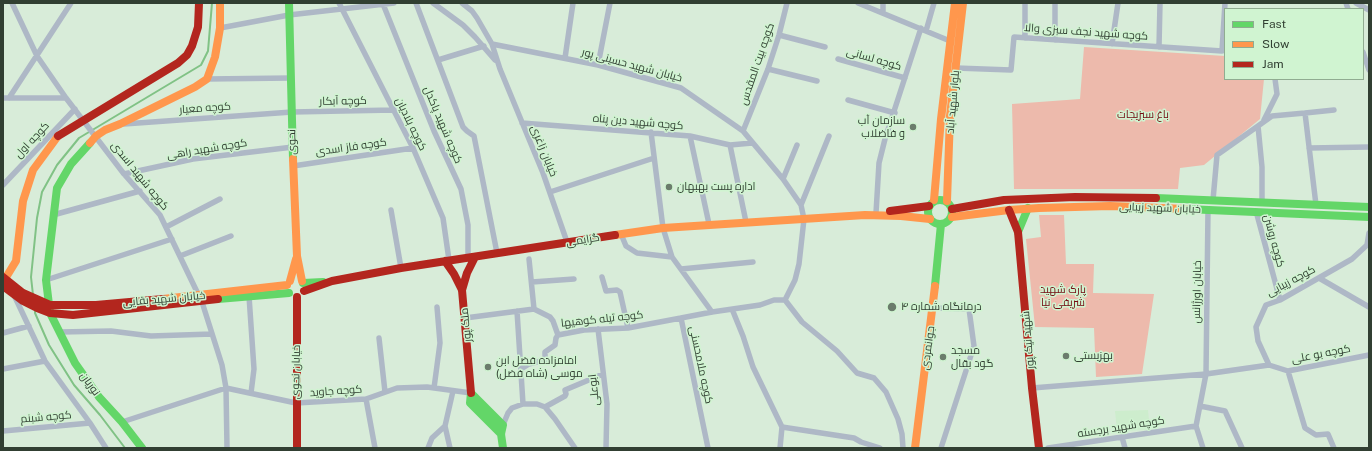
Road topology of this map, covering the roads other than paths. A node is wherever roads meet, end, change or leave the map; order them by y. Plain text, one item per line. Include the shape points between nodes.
1 (12, 3) edge
2 (71, 3) edge
3 (199, 3) edge
4 (220, 3) edge
5 (289, 3) edge
6 (339, 3) edge
7 (394, 3) edge
8 (416, 3) edge
9 (433, 3) edge
10 (462, 3) edge
11 (573, 3) edge
12 (610, 3) edge
13 (786, 3) edge
14 (858, 3) edge
15 (883, 3) edge
16 (934, 3) edge
17 (955, 3) edge
18 (963, 3) edge
19 (1025, 3) edge
20 (1055, 3) edge
21 (1118, 3) edge
22 (1160, 3) edge
23 (1356, 3) edge
24 (383, 4) junction
25 (1367, 7) edge
26 (343, 9) junction
27 (883, 13) junction
28 (289, 16) junction
29 (1224, 19) edge
30 (220, 28) junction
31 (923, 30) junction
32 (779, 36) junction
33 (1025, 38) junction
34 (1055, 40) junction
35 (950, 41) junction
36 (492, 44) junction
37 (1112, 44) junction
38 (484, 46) junction
39 (825, 47) dead end
40 (1159, 47) junction
41 (1364, 55) edge
42 (37, 56) junction
43 (566, 58) junction
44 (838, 59) dead end
45 (438, 60) junction
46 (598, 65) junction
47 (956, 68) junction
48 (500, 69) junction
49 (768, 69) junction
50 (1369, 70) edge
51 (291, 78) junction
52 (904, 78) junction
53 (207, 79) junction
54 (1275, 80) edge
55 (817, 81) dead end
56 (6, 98) edge
57 (66, 98) junction
58 (848, 100) dead end
59 (75, 109) junction
60 (394, 110) junction
61 (1334, 110) dead end
62 (292, 112) junction
63 (894, 113) junction
64 (1305, 113) junction
65 (82, 120) junction
66 (1264, 120) junction
67 (522, 123) junction
68 (120, 124) junction
69 (1258, 126) junction
70 (743, 131) junction
71 (651, 132) junction
72 (95, 135) junction
73 (690, 136) junction
74 (829, 136) dead end
75 (752, 143) junction
76 (730, 145) junction
77 (797, 145) dead end
78 (292, 147) junction
79 (1369, 147) edge
80 (413, 148) junction
81 (1309, 148) junction
82 (654, 158) junction
83 (293, 166) junction
84 (124, 174) junction
85 (783, 179) junction
86 (3, 185) edge
87 (935, 189) junction
88 (947, 190) junction
89 (140, 192) junction
90 (550, 192) junction
91 (1161, 198) junction
92 (220, 199) dead end
93 (1213, 200) junction
94 (947, 201) junction
95 (1262, 201) junction
96 (932, 203) junction
97 (801, 205) junction
98 (1316, 205) junction
99 (1369, 207) edge
100 (1028, 208) junction
101 (1161, 208) junction
102 (391, 210) dead end
103 (1009, 210) junction
104 (1208, 210) junction
105 (1256, 211) junction
106 (876, 213) junction
107 (952, 213) junction
108 (53, 215) junction
109 (865, 215) junction
110 (1369, 217) edge
111 (804, 219) junction
112 (930, 219) junction
113 (746, 222) junction
114 (709, 224) junction
115 (941, 224) junction
116 (166, 227) junction
117 (663, 228) junction
118 (1018, 232) junction
119 (1369, 233) edge
120 (622, 234) junction
121 (232, 236) dead end
122 (172, 239) junction
123 (566, 242) junction
124 (497, 253) junction
125 (180, 256) junction
126 (297, 256) junction
127 (672, 257) junction
128 (472, 258) junction
129 (529, 259) dead end
130 (447, 261) junction
131 (753, 262) dead end
132 (401, 268) junction
133 (681, 269) junction
134 (602, 277) dead end
135 (1319, 278) junction
136 (574, 279) dead end
137 (46, 280) junction
138 (532, 282) junction
139 (303, 285) junction
140 (8, 287) edge
141 (289, 287) junction
142 (462, 290) junction
143 (249, 296) junction
144 (297, 297) junction
145 (200, 299) junction
146 (785, 300) junction
147 (1280, 300) junction
148 (437, 307) dead end
149 (1369, 307) edge
150 (933, 308) junction
151 (50, 309) junction
152 (534, 309) junction
153 (732, 309) junction
154 (517, 311) junction
155 (712, 312) junction
156 (465, 318) junction
157 (681, 318) junction
158 (29, 326) junction
159 (628, 328) junction
160 (598, 329) junction
161 (60, 332) junction
162 (3, 333) edge
163 (212, 334) junction
164 (558, 335) junction
165 (379, 338) dead end
166 (1369, 355) edge
167 (44, 361) junction
168 (1269, 365) junction
169 (3, 369) edge
170 (521, 369) junction
171 (1288, 371) junction
172 (603, 374) junction
173 (1206, 374) junction
174 (226, 388) junction
175 (434, 388) junction
176 (1032, 388) junction
177 (453, 391) junction
178 (385, 392) junction
179 (251, 393) junction
180 (471, 393) junction
181 (366, 399) junction
182 (296, 403) junction
183 (523, 404) junction
184 (1200, 406) junction
185 (545, 407) junction
186 (122, 422) junction
187 (90, 423) junction
188 (503, 425) junction
189 (445, 426) junction
190 (1196, 426) junction
191 (782, 427) junction
192 (3, 431) edge
193 (501, 434) junction
194 (1122, 437) junction
195 (106, 448) edge
196 (142, 448) edge
197 (227, 448) edge
198 (296, 448) edge
199 (375, 448) edge
200 (428, 448) edge
201 (450, 448) edge
202 (503, 448) edge
203 (575, 448) edge
204 (606, 448) edge
205 (708, 448) edge
206 (780, 448) edge
207 (880, 448) edge
208 (903, 448) edge
209 (915, 448) edge
210 (941, 448) edge
211 (1039, 448) edge
212 (1048, 448) edge
213 (1125, 448) edge
214 (1203, 448) edge
215 (1242, 448) edge
216 (1334, 448) edge

1 - 42 street, کوچه شهید اسدی
2 - 42 street
3 - 65 main road via 198,27 187,55 178,63
4 - 30 main road
5 - 28 main road, نحوی
6 - 26 street, کوچه بلادیان
7 - 24 street
8 - 45 street
9 - 38 street via 463,25
10 - 36 street via 478,18
11 - 43 street
12 - 46 street
13 - 32 street, کوچه بیت المقدس
14 - 27 street
15 - 27 street
16 - 31 street
17 - 35 main road, بلوار شهید آباد
18 - 47 main road, بلوار شهید آباد
19 - 33 street
20 - 34 street
21 - 37 street
22 - 40 street
23 - 25 street
24 - 26 street
24 - 128 street, کوچه شهید پاکدل via 434,131 461,189
26 - 28 street
26 - 60 street, کوچه بلادیان
27 - 31 street
28 - 30 street
28 - 51 main road, نحوی
29 - 40 street, کوچه شهید نجف سبزی والا via 1222,51
30 - 53 main road via 215,57
31 - 35 street
31 - 52 street
32 - 39 street
32 - 49 street, کوچه بیت المقدس
33 - 34 street, کوچه شهید نجف سبزی والا
33 - 47 street, کوچه شهید نجف سبزی والا via 1014,37 1011,70
34 - 37 street, کوچه شهید نجف سبزی والا
35 - 87 main road, بلوار شهید آباد
36 - 43 street, خیابان شهید حسینی پور
36 - 48 street
37 - 40 street, کوچه شهید نجف سبزی والا
38 - 45 street
38 - 48 street
41 - 50 street
42 - 56 street
42 - 57 street, کوچه شهید اسدی
43 - 46 street, خیابان شهید حسینی پور
44 - 52 street, کوچه لسانی
45 - 124 street via 463,127 474,136
46 - 70 street, خیابان شهید حسینی پور via 682,88
47 - 88 main road, بلوار شهید آباد via 950,116
48 - 67 street, خیابان زاغری
49 - 55 street
49 - 70 street, کوچه بیت المقدس
51 - 53 street
51 - 62 main road, نحوی
52 - 63 street
53 - 68 main road
54 - 66 street via 1277,94
56 - 57 street
57 - 59 street, کوچه شهید اسدی
58 - 63 street
59 - 65 street, کوچه شهید اسدی
59 - 86 street, کوچه اول
60 - 62 street, کوچه آبکار
60 - 80 street, کوچه بلادیان
61 - 64 street
62 - 68 street, کوچه معیار
62 - 78 main road, نحوی
63 - 106 street via 879,163
64 - 66 street via 1272,116
64 - 81 street
65 - 72 street, کوچه شهید اسدی
65 - 140 main road via 57,136 32,170 23,201 16,261
66 - 69 street
67 - 71 street, کوچه شهید دین پناه
67 - 90 street, خیابان زاغری
68 - 72 main road
69 - 93 street via 1217,155
69 - 95 street
70 - 75 street, خیابان شهید حسینی پور
71 - 73 street, کوچه شهید دین پناه
71 - 82 street
72 - 84 street, کوچه شهید اسدی
72 - 108 main road, نوریان via 57,188
73 - 76 street, کوچه شهید دین پناه
73 - 114 street
74 - 97 street
75 - 76 street, کوچه شهید دین پناه
75 - 85 street, خیابان شهید حسینی پور
76 - 113 street
77 - 85 street
78 - 83 main road, نحوی
78 - 84 street, کوچه شهید راهی via 193,159
79 - 81 street
80 - 83 street, کوچه فاز اسدی
80 - 130 street, کوچه بلادیان via 443,218
81 - 98 street
82 - 90 street
82 - 117 street
83 - 126 main road, نحوی
84 - 89 street, کوچه شهید اسدی
85 - 97 street, خیابان شهید حسینی پور
87 - 88 main road
87 - 96 main road, بلوار شهید آباد
88 - 94 main road, بلوار شهید آباد
89 - 108 street
89 - 116 street, کوچه شهید اسدی via 160,215
90 - 123 street, خیابان زاغری
91 - 93 main road, خیابان شهید زیبایی
91 - 101 main road
91 - 107 main road, خیابان شهید زیبایی via 1075,197 1004,200
92 - 116 street
93 - 95 main road, خیابان شهید زیبایی
94 - 96 main road
94 - 107 main road
95 - 98 main road, خیابان شهید زیبایی
96 - 106 main road
96 - 112 main road via 928,214
97 - 111 street, خیابان شهید حسینی پور
98 - 99 main road, خیابان شهید زیبایی
100 - 101 main road, خیابان شهید زیبایی
100 - 103 main road, خیابان شهید زیبایی
100 - 118 main road, شهید نیک پور
101 - 104 main road, خیابان شهید زیبایی
102 - 132 street
103 - 107 main road, خیابان شهید زیبایی
103 - 118 main road, شهید نیک پور
104 - 105 main road, خیابان شهید زیبایی
104 - 173 street, خیابان اورژانس
105 - 110 main road, خیابان شهید زیبایی
105 - 147 street, کوچه روشن
106 - 109 main road
107 - 115 main road via 947,222
108 - 137 main road, نوریان
109 - 111 main road, گرایمی
109 - 112 main road
111 - 113 main road, گرایمی
111 - 146 street, خیابان شهید حسینی پور via 799,264 795,280
112 - 115 main road
113 - 114 main road, گرایمی
114 - 117 main road, گرایمی
115 - 150 main road, جوانمردی
116 - 122 street, کوچه شهید اسدی
117 - 120 main road, گرایمی
117 - 127 street
118 - 176 main road, شهید نیک پور
119 - 135 street, کوچه زیبایی via 1367,245 1352,259
120 - 123 main road, گرایمی
120 - 127 street via 626,246 637,253
121 - 125 street
122 - 125 street, کوچه شهید اسدی
122 - 137 street
123 - 124 main road, گرایمی
124 - 128 main road, گرایمی
125 - 145 street, کوچه شهید اسدی
126 - 139 main road, نحوی
126 - 141 main road
127 - 133 street
128 - 130 main road, گرایمی
128 - 142 main road
129 - 138 street
130 - 132 main road, گرایمی
130 - 142 main road, ملک پور
131 - 133 street
132 - 139 main road, گرایمی
133 - 155 street
134 - 159 street via 606,291 620,292
135 - 147 street, کوچه زیبایی
135 - 149 street
136 - 138 street
137 - 151 main road, نوریان
138 - 152 street
139 - 141 main road via 296,279
139 - 144 main road via 303,294
140 - 151 main road, خیابان شهید بقایی via 41,301
140 - 151 main road via 23,301
140 - 158 street
141 - 143 main road, خیابان شهید بقایی
141 - 144 main road via 294,297
141 - 145 main road, خیابان شهید بقایی
142 - 156 main road, ملک پور
143 - 145 main road, خیابان شهید بقایی
143 - 179 street via 254,369
144 - 182 main road, خیابان نحوی
145 - 151 main road, خیابان شهید بقایی
145 - 163 street, کوچه شهید اسدی
146 - 153 street, کوچه ملامحسنی
146 - 208 street via 802,322 857,373 874,378 886,392 898,419
147 - 168 street, کوچه زیبایی via 1266,306 1256,327 1258,342
148 - 175 street via 440,343
150 - 209 main road, جوانمردی
150 - 210 street via 969,309 974,346
151 - 161 main road, نوریان
152 - 154 street
152 - 164 street, کوچه تیله کوهیها via 550,317
153 - 155 street, کوچه ملامحسنی
153 - 191 street via 755,372
154 - 156 street
154 - 170 street
155 - 157 street, کوچه ملامحسنی
156 - 180 main road, ملک پور
157 - 159 street, کوچه تیله کوهیها
157 - 205 street, کوچه ملامحسنی
158 - 162 street
158 - 167 street
159 - 160 street, کوچه تیله کوهیها
160 - 164 street, کوچه تیله کوهیها
160 - 172 street, ابوعلی
161 - 163 street via 111,331 151,336
161 - 186 main road, نوریان via 75,363 99,398
163 - 174 street, کوچه شهید اسدی
164 - 170 street via 555,345 545,352 545,360
165 - 178 street
166 - 171 street, کوچه بو علی
167 - 169 street
167 - 187 street
168 - 171 street, کوچه بو علی
168 - 173 street, کوچه بو علی
170 - 183 street
171 - 216 street via 1304,428 1316,435 1328,434
172 - 185 street via 567,388 564,396
172 - 204 street, ابوعلی via 607,404
173 - 176 street, کوچه بو علی
173 - 184 street, خیابان اورژانس
174 - 179 street, کوچه جاوید
174 - 186 street
174 - 197 street, کوچه شهید اسدی
175 - 177 street, کوچه جاوید
175 - 178 street, کوچه جاوید via 397,388
176 - 211 main road, شهید نیک پور
177 - 180 street, کوچه جاوید
177 - 189 street
178 - 181 street, کوچه جاوید
179 - 182 street, کوچه جاوید
180 - 188 main road
180 - 193 main road, ملک پور via 470,403
181 - 182 street, کوچه جاوید
181 - 199 street
182 - 198 main road, خیابان نحوی
183 - 185 street
183 - 188 street via 512,408
184 - 190 street, خیابان اورژانس
184 - 215 street via 1224,411
185 - 203 street
186 - 196 main road, نوریان
187 - 192 street, کوچه شبنم
187 - 195 street
188 - 193 main road
189 - 200 street via 432,438
189 - 201 street
190 - 194 street, کوچه شهید برجسته
190 - 214 street
191 - 206 street
191 - 207 street via 854,438
193 - 202 main road
194 - 212 street, کوچه شهید برجسته
194 - 213 street

